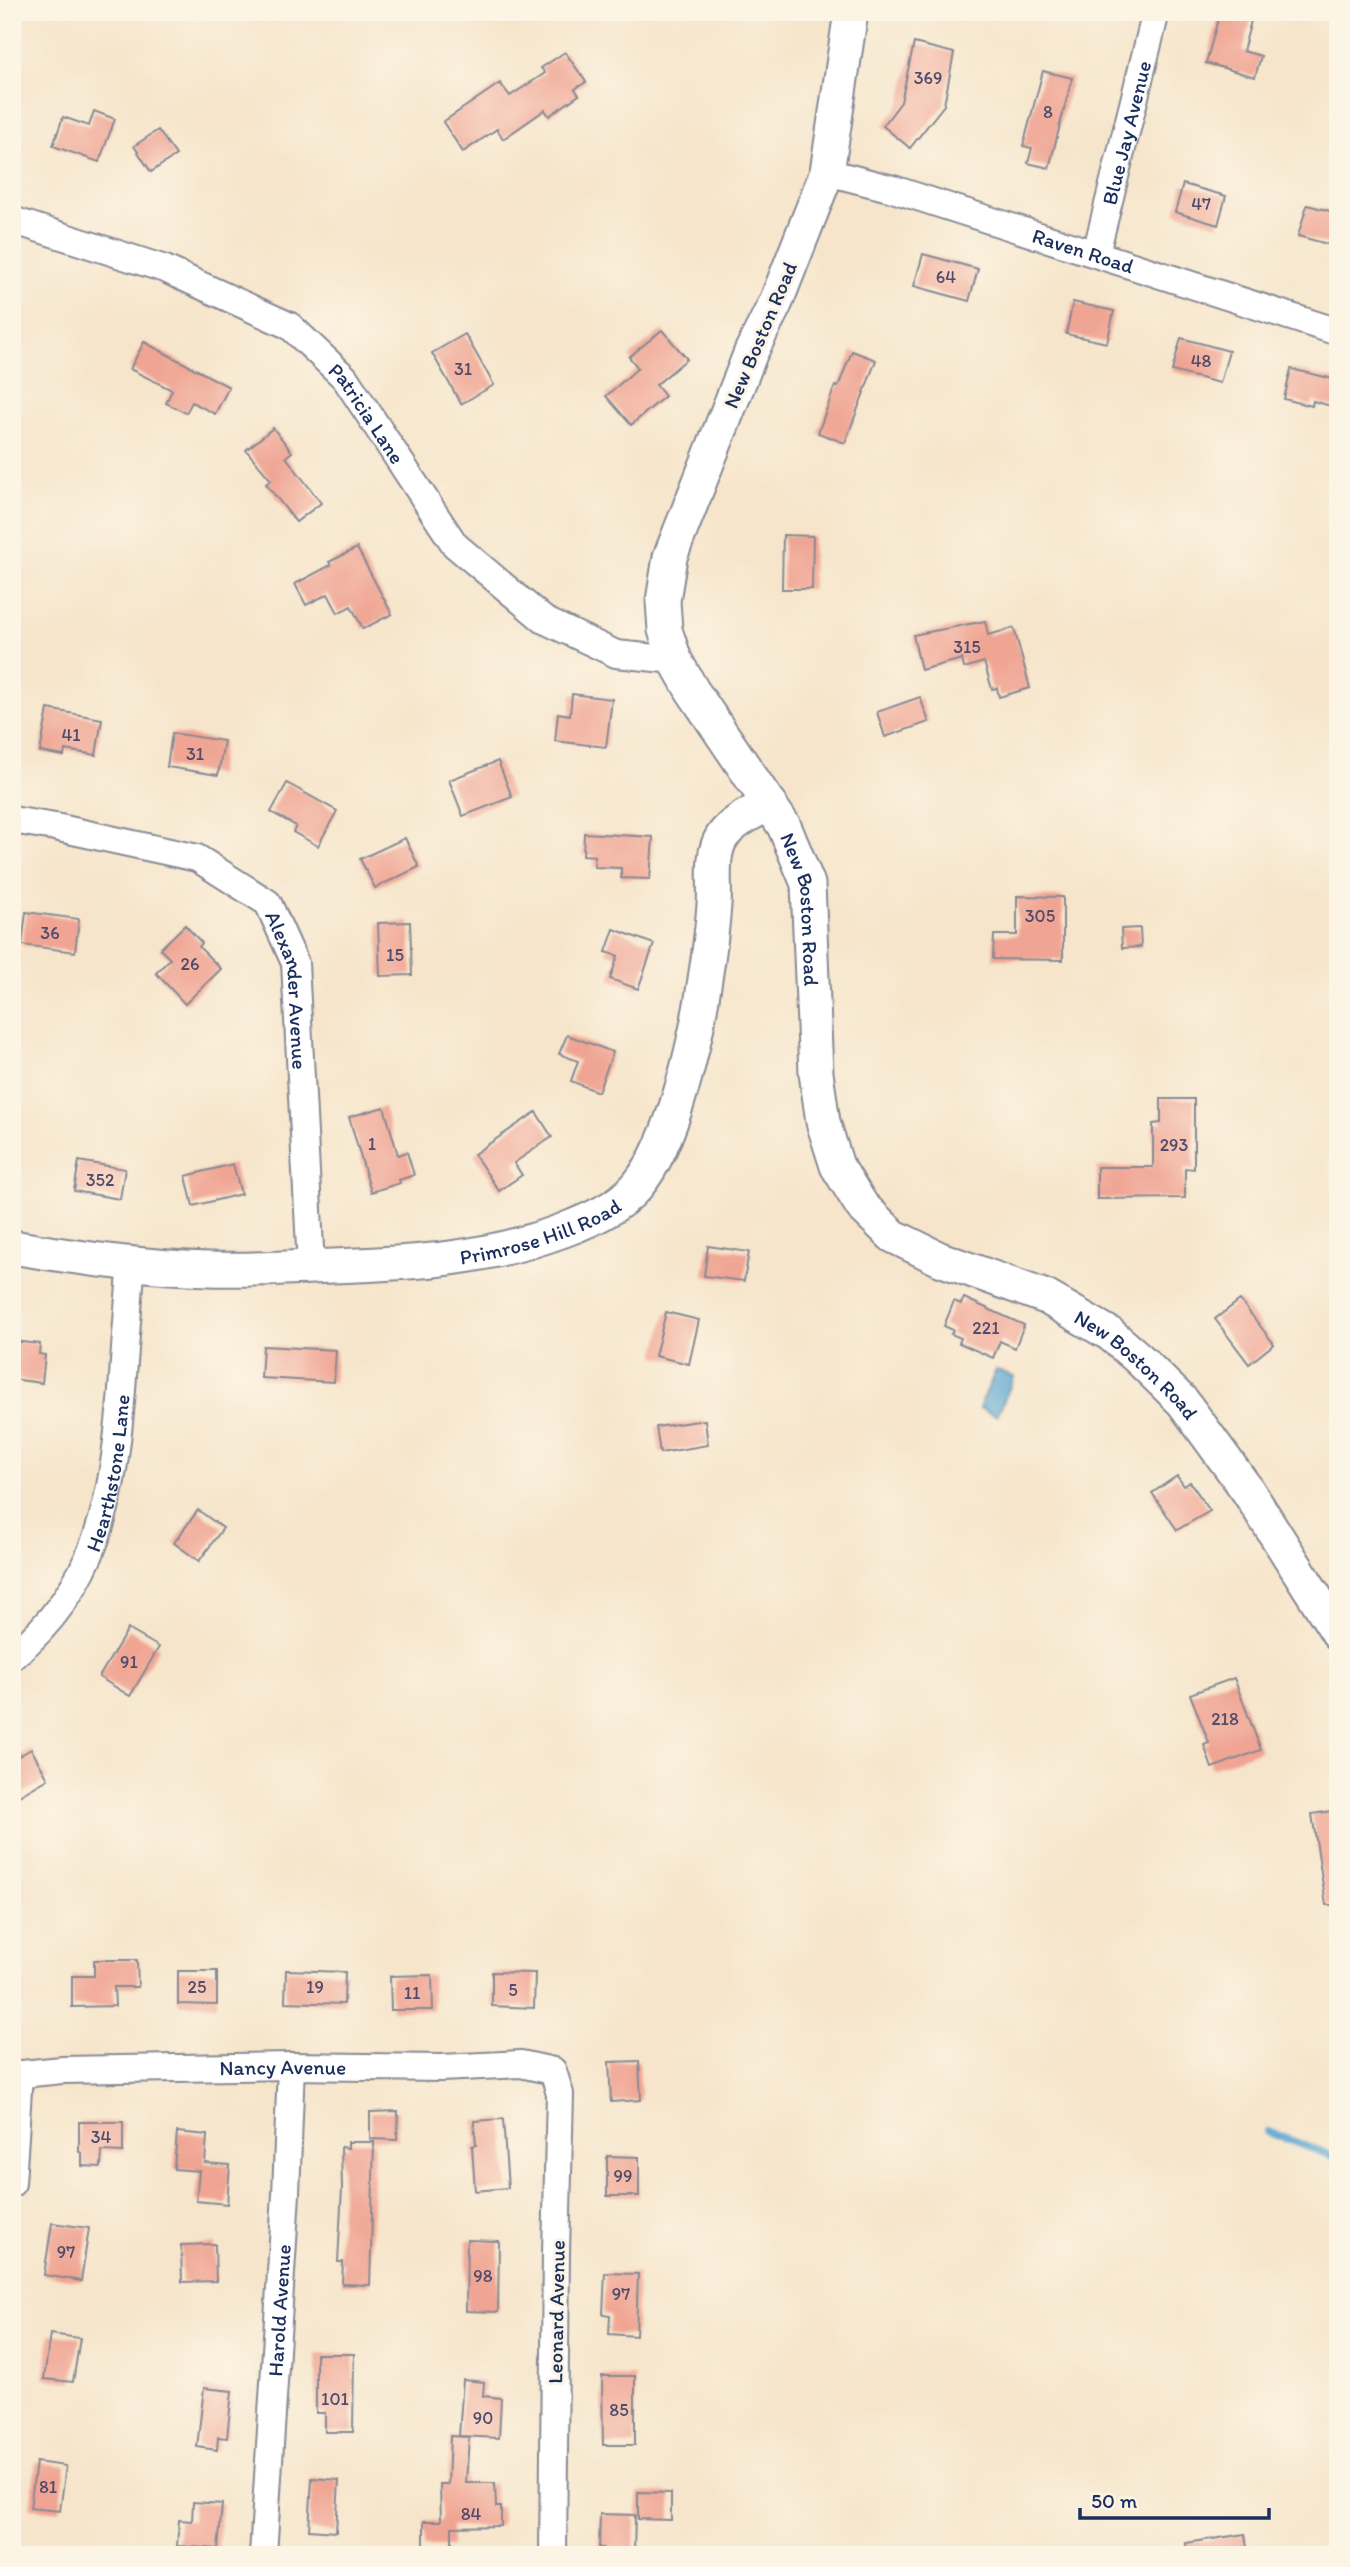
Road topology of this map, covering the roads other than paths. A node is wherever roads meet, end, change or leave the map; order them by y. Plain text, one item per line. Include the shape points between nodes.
1 (851, 12) edge
2 (1156, 12) edge
3 (827, 172) junction
4 (12, 220) edge
5 (1096, 253) junction
6 (1338, 332) edge
7 (675, 660) junction
8 (770, 803) junction
9 (12, 820) edge
10 (12, 1247) edge
11 (132, 1263) junction
12 (311, 1267) junction
13 (1338, 1633) edge
14 (12, 1657) edge
15 (291, 2066) junction
16 (553, 2071) joint
17 (16, 2075) edge
18 (12, 2183) edge
19 (263, 2555) edge
20 (553, 2555) edge

1 - 3 street, New Boston Road
2 - 5 street, Blue Jay Avenue
3 - 5 street, Raven Road
3 - 7 street, New Boston Road via 670,557 664,630
4 - 7 street, Patricia Lane via 165,269 290,326 345,378 455,545 544,620 616,654
5 - 6 street, Raven Road
7 - 8 street, New Boston Road
8 - 12 street, Primrose Hill Road via 730,828 715,853 708,958 686,1078 661,1146 637,1186 585,1222 487,1254 424,1263
8 - 13 street, New Boston Road via 808,884 816,1073 823,1122 837,1166 862,1206 893,1236 940,1259 1046,1297 1110,1334 1138,1357 1183,1402 1248,1492
9 - 12 street, Alexander Avenue via 197,858 268,903 295,963
10 - 11 street, Primrose Hill Road
11 - 12 street, Primrose Hill Road via 209,1269
11 - 14 street, Hearthstone Lane via 118,1440 101,1528 84,1569 60,1608
15 - 16 street, Nancy Avenue via 441,2068 521,2063
15 - 17 street, Nancy Avenue
15 - 19 street, Harold Avenue
16 - 20 street, Leonard Avenue via 560,2094
17 - 18 street

